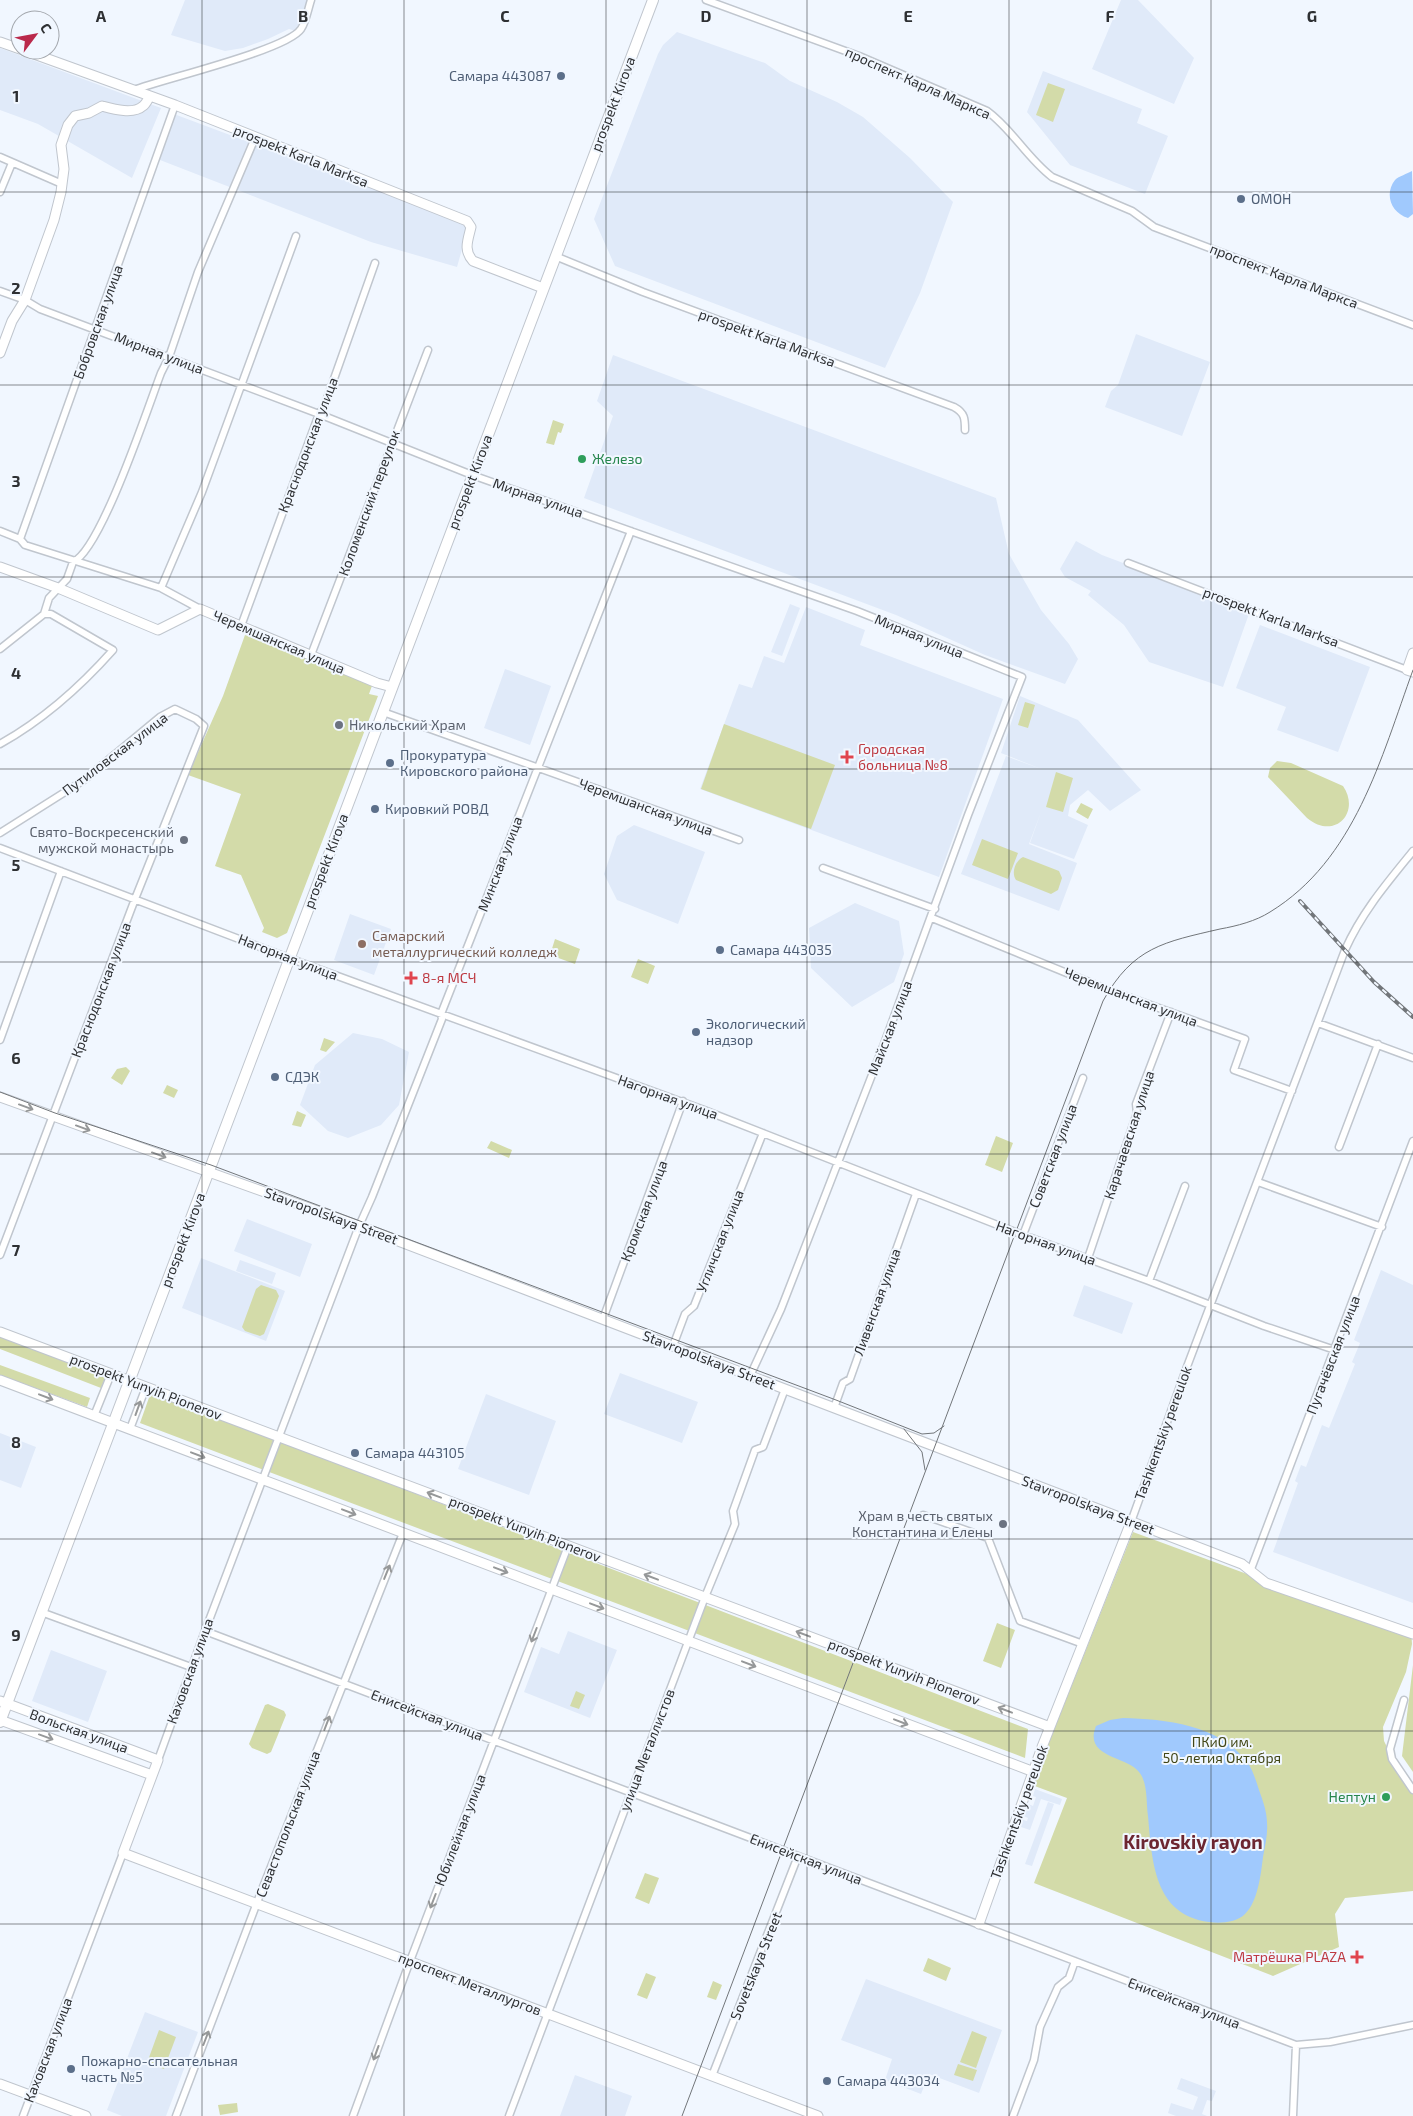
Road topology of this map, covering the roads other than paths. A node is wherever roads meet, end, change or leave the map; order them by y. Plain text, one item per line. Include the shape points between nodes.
1 (311, 0) edge
2 (653, 0) edge
3 (706, 0) edge
4 (49, 60) edge
5 (134, 90) junction
6 (150, 96) junction
7 (175, 105) junction
8 (255, 138) junction
9 (0, 158) edge
10 (12, 163) junction
11 (62, 184) junction
12 (0, 192) edge
13 (296, 236) dead end
14 (555, 256) junction
15 (375, 263) dead end
16 (543, 288) junction
17 (0, 291) edge
18 (25, 300) junction
19 (1413, 326) edge
20 (96, 329) junction
21 (428, 350) dead end
22 (0, 352) edge
23 (169, 357) junction
24 (241, 385) junction
25 (319, 414) junction
26 (965, 430) dead end
27 (394, 443) junction
28 (472, 475) junction
29 (0, 531) edge
30 (631, 531) junction
31 (20, 538) junction
32 (78, 560) junction
33 (1128, 563) dead end
34 (0, 567) edge
35 (58, 588) junction
36 (161, 588) junction
37 (200, 609) junction
38 (44, 614) junction
39 (241, 626) junction
40 (0, 649) edge
41 (1413, 652) edge
42 (311, 655) junction
43 (1410, 671) edge
44 (1022, 677) joint
45 (392, 687) junction
46 (383, 712) junction
47 (204, 726) joint
48 (0, 744) edge
49 (538, 768) junction
50 (0, 833) edge
51 (739, 840) dead end
52 (0, 848) edge
53 (1413, 851) edge
54 (823, 868) dead end
55 (61, 871) junction
56 (135, 899) junction
57 (935, 909) junction
58 (932, 918) junction
59 (289, 958) junction
60 (1171, 1012) junction
61 (442, 1014) junction
62 (1318, 1024) junction
63 (0, 1040) edge
64 (1378, 1044) junction
65 (1413, 1058) edge
66 (1083, 1078) dead end
67 (1292, 1091) junction
68 (0, 1097) edge
69 (683, 1102) junction
70 (53, 1117) junction
71 (763, 1133) junction
72 (1413, 1141) edge
73 (1340, 1146) dead end
74 (838, 1162) junction
75 (208, 1172) junction
76 (1258, 1182) junction
77 (1185, 1186) dead end
78 (916, 1194) junction
79 (359, 1226) junction
80 (1382, 1227) junction
81 (1023, 1235) junction
82 (0, 1255) edge
83 (1088, 1258) junction
84 (1149, 1281) junction
85 (1210, 1306) junction
86 (603, 1319) junction
87 (0, 1332) edge
88 (673, 1346) junction
89 (1335, 1350) junction
90 (111, 1374) junction
91 (750, 1376) junction
92 (0, 1380) edge
93 (129, 1381) junction
94 (146, 1387) junction
95 (785, 1389) junction
96 (834, 1408) junction
97 (94, 1416) junction
98 (113, 1423) junction
99 (130, 1429) junction
100 (279, 1437) junction
101 (263, 1480) junction
102 (923, 1515) dead end
103 (1131, 1522) junction
104 (403, 1533) junction
105 (568, 1546) junction
106 (1251, 1569) junction
107 (552, 1589) junction
108 (705, 1597) junction
109 (41, 1612) junction
110 (204, 1631) junction
111 (1413, 1634) edge
112 (688, 1641) junction
113 (1083, 1644) junction
114 (191, 1668) junction
115 (342, 1683) junction
116 (1404, 1700) dead end
117 (3, 1702) edge
118 (0, 1721) edge
119 (1050, 1727) junction
120 (494, 1741) junction
121 (158, 1760) junction
122 (1034, 1772) junction
123 (152, 1775) junction
124 (1413, 1790) edge
125 (631, 1793) junction
126 (123, 1853) junction
127 (798, 1856) junction
128 (257, 1904) junction
129 (978, 1924) junction
130 (409, 1961) junction
131 (1075, 1961) junction
132 (547, 2014) junction
133 (1413, 2025) edge
134 (1296, 2045) junction
135 (712, 2076) junction
136 (0, 2084) edge
137 (31, 2095) junction
138 (23, 2116) edge
139 (86, 2116) edge
140 (176, 2116) edge
141 (352, 2116) edge
142 (509, 2116) edge
143 (818, 2116) edge
144 (1013, 2116) edge
145 (1293, 2116) edge

1 - 5 street via 301,30 292,37 238,59
2 - 14 main road, prospekt Kirova
3 - 19 street, проспект Карла Маркса via 859,56 987,111 1052,177 1132,211 1154,227
4 - 5 street, prospekt Karla Marksa
5 - 6 street, prospekt Karla Marksa
6 - 7 street, prospekt Karla Marksa
6 - 11 street via 143,107 137,109 118,111 102,106 76,116 68,125 61,145
7 - 8 street, prospekt Karla Marksa
7 - 20 street, Бобровская улица
8 - 16 street, prospekt Karla Marksa via 467,221 471,227 467,254 473,260
8 - 23 street via 198,272
9 - 10 street
10 - 11 street
10 - 12 street
11 - 18 street via 54,220
13 - 24 street
14 - 16 main road, prospekt Kirova
14 - 26 street, prospekt Karla Marksa via 642,292 954,407 966,419
15 - 25 street, Краснодонская улица
16 - 28 main road, prospekt Kirova
17 - 18 street, Мирная улица
18 - 20 street, Мирная улица via 40,310
18 - 22 street via 12,321
20 - 23 street, Мирная улица
20 - 31 street, Бобровская улица
21 - 27 street, Коломенский переулок via 395,432
23 - 24 street, Мирная улица
23 - 32 street via 112,504
24 - 25 street, Мирная улица
24 - 36 street via 202,492
25 - 27 street, Мирная улица
25 - 39 street, Краснодонская улица
27 - 28 street, Мирная улица
27 - 42 street, Коломенский переулок
28 - 30 street, Мирная улица
28 - 45 main road, prospekt Kirova
29 - 31 street
30 - 44 street, Мирная улица via 857,611
30 - 49 street, Минская улица
31 - 32 street via 25,544
32 - 35 street via 73,562 67,579
32 - 36 street
33 - 43 street, prospekt Karla Marksa
34 - 35 street, Черемшанская улица
35 - 37 street, Черемшанская улица via 158,630
35 - 38 street
36 - 37 street
37 - 39 street, Черемшанская улица
38 - 40 street
38 - 48 street via 51,614 113,650 60,702
39 - 42 street, Черемшанская улица
41 - 43 street
42 - 45 street, Черемшанская улица
44 - 57 street, Майская улица
45 - 46 main road, prospekt Kirova
46 - 49 street, Черемшанская улица
46 - 59 main road, prospekt Kirova
47 - 50 street, Путиловская улица via 175,709 160,717 84,780
47 - 56 street, Краснодонская улица
49 - 51 street, Черемшанская улица
49 - 61 street, Минская улица
52 - 55 street, Нагорная улица
53 - 62 street, Tashkentskiy pereulok via 1373,900 1353,932
54 - 57 street
55 - 56 street, Нагорная улица
55 - 63 street
56 - 59 street, Нагорная улица
56 - 70 street, Краснодонская улица
57 - 58 street, Майская улица
58 - 60 street, Черемшанская улица
58 - 74 street, Майская улица
59 - 61 street, Нагорная улица
59 - 75 main road, prospekt Kirova
60 - 67 street, Черемшанская улица via 1244,1039 1234,1070
60 - 83 street, Карачаевская улица via 1136,1104 1137,1114
61 - 69 street, Нагорная улица
61 - 79 street, Минская улица
62 - 64 street
62 - 67 street, Tashkentskiy pereulok
64 - 65 street
64 - 73 street
66 - 81 street, Советская улица
67 - 76 street, Tashkentskiy pereulok
68 -> 70 street, Stavropolskaya Street
69 - 71 street, Нагорная улица
69 - 86 street, Кромская улица
70 -> 75 street, Stavropolskaya Street
70 - 82 street, Краснодонская улица
71 - 74 street, Нагорная улица
71 - 88 street, Угличская улица via 694,1306 685,1314
72 - 80 street, Пугачёвская улица
74 - 78 street, Нагорная улица
74 - 91 street, Майская улица via 781,1309
75 - 79 street, Stavropolskaya Street
75 - 93 main road, prospekt Kirova
76 - 80 street
76 - 85 street, Tashkentskiy pereulok
77 - 84 street
78 - 81 street, Нагорная улица
78 - 96 street, Ливенская улица via 850,1379 843,1384
79 - 86 street, Stavropolskaya Street
79 - 100 street, Каховская улица
80 - 89 street, Пугачёвская улица
81 - 83 street, Нагорная улица
83 - 84 street, Нагорная улица
84 - 85 street, Нагорная улица
85 - 89 street, Нагорная улица
85 - 103 street, Tashkentskiy pereulok
86 - 88 street, Stavropolskaya Street
87 - 90 street, prospekt Yunyih Pionerov
88 - 91 street, Stavropolskaya Street
89 - 106 street, Пугачёвская улица
90 - 93 street, prospekt Yunyih Pionerov
90 - 97 street
91 - 95 street, Stavropolskaya Street
92 -> 97 street
93 - 94 street, prospekt Yunyih Pionerov
93 - 98 main road, prospekt Kirova
99 -> 94 street
94 - 100 street, prospekt Yunyih Pionerov
95 - 96 street, Stavropolskaya Street
95 - 108 street, улица Металлистов via 763,1446 755,1450 733,1511 735,1524
96 - 103 street, Stavropolskaya Street
97 - 98 street
98 - 99 street
98 - 109 main road, prospekt Kirova
99 -> 101 street
100 - 101 street, Каховская улица
105 -> 100 street, prospekt Yunyih Pionerov
101 -> 104 street
101 - 110 street, Каховская улица
102 - 113 street via 988,1538 1020,1621
103 - 106 street, Stavropolskaya Street
103 - 113 street, Tashkentskiy pereulok
104 -> 107 street
115 -> 104 street, Севастопольская улица
105 - 107 street, Юбилейная улица
108 -> 105 street, prospekt Yunyih Pionerov
106 - 111 street, Stavropolskaya Street via 1266,1582
107 -> 112 street
107 -> 120 street, Юбилейная улица
108 - 112 street, улица Металлистов
119 -> 108 street, prospekt Yunyih Pionerov
109 - 114 street
109 - 117 main road, prospekt Kirova
110 - 114 street, Каховская улица
110 - 115 street, Енисейская улица
112 -> 122 street
112 - 125 street, улица Металлистов
113 - 119 street, Tashkentskiy pereulok
114 - 121 street, Каховская улица
115 - 120 street, Енисейская улица
128 -> 115 street, Севастопольская улица
116 - 124 street via 1390,1748 1392,1759
117 - 118 main road, prospekt Kirova
117 - 121 street, Вольская улица
118 -> 123 street, Вольская улица
119 - 122 street, Tashkentskiy pereulok
120 - 125 street, Енисейская улица
120 -> 130 street, Юбилейная улица
121 - 123 street, Каховская улица
122 - 129 street, Tashkentskiy pereulok
123 - 126 street, Каховская улица
125 - 127 street, Енисейская улица
125 - 132 street, улица Металлистов
126 - 128 street, проспект Металлургов
126 - 137 street, Каховская улица
127 - 129 street, Енисейская улица
127 - 135 street, Sovetskaya Street
128 - 130 street, проспект Металлургов
140 -> 128 street, Севастопольская улица
129 - 131 street, Енисейская улица
130 - 132 street, проспект Металлургов
130 -> 141 street, Юбилейная улица
131 - 134 street, Енисейская улица
131 - 144 street via 1068,1978 1058,1987 1040,2028 1034,2060
132 - 135 street, проспект Металлургов
132 - 142 street, улица Металлистов
133 - 134 street, Енисейская улица via 1330,2042
134 - 145 street
135 - 143 street, проспект Металлургов
136 - 137 street
137 - 138 street, Каховская улица
137 - 139 street

